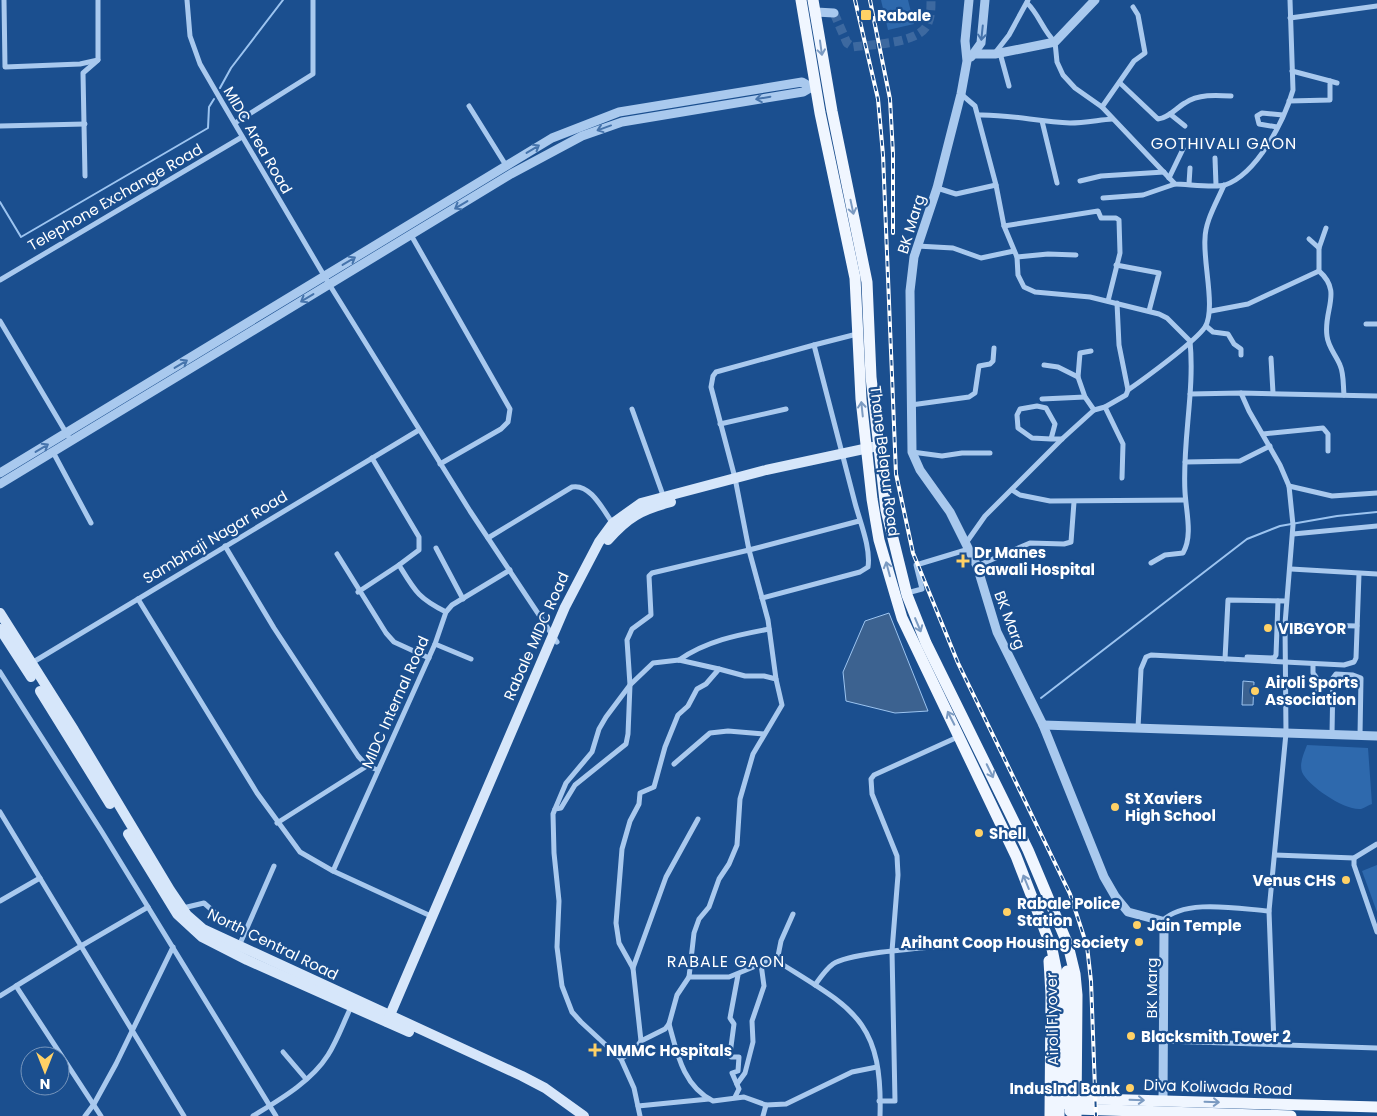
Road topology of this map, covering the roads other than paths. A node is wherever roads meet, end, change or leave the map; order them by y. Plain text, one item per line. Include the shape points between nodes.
1 (4, 0) edge
2 (98, 0) edge
3 (187, 0) edge
4 (313, 0) edge
5 (801, 0) edge
6 (813, 0) edge
7 (969, 0) edge
8 (985, 0) edge
9 (1095, 0) edge
10 (1290, 0) edge
11 (1028, 2) edge
12 (1133, 6) dead end
13 (1377, 6) edge
14 (816, 12) junction
15 (834, 13) dead end
16 (1290, 18) junction
17 (1055, 42) junction
18 (998, 53) junction
19 (975, 54) junction
20 (98, 60) junction
21 (967, 61) junction
22 (2, 67) edge
23 (1292, 71) junction
24 (1330, 81) junction
25 (1120, 83) junction
26 (1337, 83) dead end
27 (812, 85) junction
28 (1009, 86) dead end
29 (961, 94) junction
30 (1231, 96) dead end
31 (1289, 102) junction
32 (469, 106) dead end
33 (658, 106) junction
34 (1102, 107) junction
35 (1170, 114) junction
36 (978, 115) junction
37 (1282, 115) junction
38 (660, 116) junction
39 (1112, 119) junction
40 (1042, 121) junction
41 (235, 123) junction
42 (85, 124) junction
43 (0, 126) edge
44 (1185, 126) dead end
45 (578, 127) junction
46 (1277, 127) junction
47 (582, 136) junction
48 (242, 137) junction
49 (1184, 148) dead end
50 (1215, 158) dead end
51 (506, 165) junction
52 (1190, 168) dead end
53 (1164, 172) junction
54 (512, 174) junction
55 (85, 176) dead end
56 (1169, 178) junction
57 (1080, 181) dead end
58 (1057, 183) dead end
59 (1175, 184) junction
60 (1189, 184) junction
61 (996, 185) junction
62 (1216, 185) junction
63 (1224, 185) junction
64 (937, 188) junction
65 (1103, 198) dead end
66 (1004, 226) junction
67 (1326, 228) dead end
68 (411, 235) junction
69 (1309, 239) dead end
70 (917, 246) junction
71 (1319, 248) junction
72 (1014, 251) junction
73 (1076, 256) dead end
74 (1017, 257) junction
75 (1116, 265) junction
76 (1319, 271) junction
77 (324, 276) junction
78 (0, 280) edge
79 (329, 284) junction
80 (280, 302) junction
81 (1108, 302) junction
82 (1117, 303) junction
83 (285, 311) junction
84 (1149, 311) junction
85 (1211, 311) junction
86 (0, 321) edge
87 (1366, 324) dead end
88 (1377, 324) edge
89 (252, 325) junction
90 (1206, 326) junction
91 (857, 334) junction
92 (1190, 341) junction
93 (814, 344) junction
94 (994, 348) dead end
95 (1091, 351) dead end
96 (1241, 355) dead end
97 (1272, 358) dead end
98 (1044, 365) dead end
99 (1078, 377) junction
100 (1128, 390) junction
101 (1241, 392) junction
102 (1272, 393) junction
103 (1190, 394) junction
104 (1344, 395) junction
105 (1377, 396) edge
106 (1085, 397) junction
107 (1042, 398) dead end
108 (910, 405) junction
109 (1105, 407) junction
110 (632, 409) dead end
111 (786, 409) dead end
112 (1094, 410) junction
113 (720, 424) junction
114 (420, 430) junction
115 (1263, 434) junction
116 (68, 437) junction
117 (1051, 439) junction
118 (1062, 439) junction
119 (1270, 446) junction
120 (872, 451) junction
121 (1328, 451) dead end
122 (53, 452) junction
123 (912, 452) junction
124 (990, 453) dead end
125 (842, 456) junction
126 (372, 458) junction
127 (1185, 462) junction
128 (440, 464) junction
129 (0, 473) edge
130 (1122, 478) dead end
131 (735, 482) junction
132 (0, 484) edge
133 (1289, 486) junction
134 (1012, 490) junction
135 (1377, 493) edge
136 (665, 500) junction
137 (1185, 500) junction
138 (1074, 502) junction
139 (859, 521) junction
140 (91, 523) dead end
141 (615, 526) junction
142 (1377, 526) edge
143 (1293, 534) junction
144 (488, 538) junction
145 (224, 546) junction
146 (968, 546) junction
147 (436, 548) dead end
148 (749, 550) junction
149 (337, 554) dead end
150 (1151, 563) dead end
151 (399, 565) junction
152 (977, 566) junction
153 (1291, 569) junction
154 (510, 570) junction
155 (1359, 574) junction
156 (1377, 574) edge
157 (358, 592) junction
158 (907, 593) junction
159 (762, 598) junction
160 (138, 599) junction
161 (463, 599) junction
162 (1278, 601) junction
163 (1286, 601) junction
164 (446, 612) junction
165 (0, 613) edge
166 (1285, 626) junction
167 (1357, 626) junction
168 (1277, 628) junction
169 (0, 629) edge
170 (770, 629) junction
171 (555, 639) junction
172 (435, 644) junction
173 (1248, 657) dead end
174 (429, 658) junction
175 (471, 659) dead end
176 (1225, 659) junction
177 (679, 660) junction
178 (1284, 662) junction
179 (1313, 664) junction
180 (28, 666) junction
181 (719, 669) junction
182 (0, 672) edge
183 (776, 679) junction
184 (3, 683) edge
185 (630, 685) junction
186 (1286, 701) junction
187 (1043, 725) junction
188 (1138, 728) junction
189 (1286, 733) junction
190 (764, 734) junction
191 (1332, 734) junction
192 (1360, 735) junction
193 (960, 736) junction
194 (1377, 736) edge
195 (674, 764) dead end
196 (367, 766) junction
197 (378, 770) junction
198 (554, 809) junction
199 (0, 812) edge
200 (698, 820) dead end
201 (277, 823) junction
202 (1377, 844) edge
203 (1274, 855) junction
204 (1354, 858) junction
205 (274, 866) dead end
206 (333, 871) junction
207 (40, 878) junction
208 (0, 901) edge
209 (148, 907) junction
210 (183, 908) junction
211 (1270, 910) junction
212 (793, 914) dead end
213 (434, 917) junction
214 (1162, 921) junction
215 (1058, 922) junction
216 (1044, 927) junction
217 (1377, 929) edge
218 (246, 931) junction
219 (81, 946) junction
220 (239, 946) junction
221 (955, 946) dead end
222 (173, 947) junction
223 (892, 951) junction
224 (777, 961) junction
225 (761, 964) junction
226 (633, 968) junction
227 (738, 975) junction
228 (689, 977) junction
229 (815, 985) junction
230 (16, 986) junction
231 (0, 996) edge
232 (353, 1003) junction
233 (391, 1020) junction
234 (669, 1024) junction
235 (133, 1029) junction
236 (641, 1041) junction
237 (1164, 1041) junction
238 (1274, 1044) junction
239 (1377, 1048) edge
240 (283, 1052) dead end
241 (621, 1059) junction
242 (877, 1067) junction
243 (306, 1079) junction
244 (737, 1084) junction
245 (735, 1097) junction
246 (1058, 1098) junction
247 (709, 1099) junction
248 (879, 1101) junction
249 (94, 1104) junction
250 (766, 1105) junction
251 (270, 1106) junction
252 (638, 1106) junction
253 (1377, 1107) edge
254 (1163, 1110) edge
255 (1065, 1113) edge
256 (85, 1116) edge
257 (101, 1116) edge
258 (184, 1116) edge
259 (253, 1116) edge
260 (276, 1116) edge
261 (576, 1116) edge
262 (584, 1116) edge
263 (640, 1116) edge
264 (763, 1116) edge
265 (880, 1116) edge
266 (1291, 1116) edge

1 - 22 street
2 - 20 street
3 - 41 street, MIDC Area Road via 190,36 200,64
4 - 41 street via 313,74
5 - 27 main road, Thane Belapur Road
6 - 14 main road, Thane Belapur Road
7 - 21 street, BK Marg via 965,41
8 -> 19 street via 981,43
9 - 17 street
10 - 16 street
11 - 17 street
11 - 18 street
12 - 25 street via 1138,15 1144,53 1134,61
13 - 16 street
14 - 15 street
14 -> 120 main road, Thane Belapur Road via 832,111 867,282
16 - 23 street
17 - 18 street
17 - 34 street via 1057,62 1063,76
18 - 19 street
18 - 28 street
19 - 21 street
20 - 22 street via 80,64
20 - 42 street via 83,73
21 - 29 street, BK Marg
23 - 24 street
23 - 31 street via 1293,90
24 - 26 street
24 - 31 street via 1330,100
25 - 34 street
25 - 35 street via 1158,119
27 - 33 street via 802,82
27 -> 38 street via 803,92
27 - 91 main road, Thane Belapur Road via 852,260
29 - 36 street via 970,99
29 - 64 street, BK Marg
30 - 35 street via 1186,101
31 - 37 street
32 - 51 street
33 - 38 street
33 - 45 street via 619,112
34 - 39 street
35 - 44 street
36 - 40 street via 1017,116
36 - 61 street
37 - 46 street
37 - 46 street via 1262,113 1257,116 1259,124
38 -> 47 street via 622,122
39 - 40 street via 1072,123
39 - 53 street
40 - 58 street
41 - 48 street, MIDC Area Road
42 - 43 street
42 - 55 street
45 - 47 street
51 -> 45 street
46 - 63 street via 1258,158 1241,175
47 - 54 street
48 - 77 street, MIDC Area Road
48 - 78 street, Telephone Exchange Road
49 - 56 street
50 - 62 street
51 - 54 street
77 -> 51 street
52 - 60 street
53 - 56 street
53 - 57 street via 1110,175
54 -> 68 street
56 - 59 street
59 - 60 street
59 - 65 street via 1143,195
60 - 62 street
61 - 64 street via 956,194
61 - 66 street
62 - 63 street
63 - 85 street via 1208,221 1204,239
64 - 70 street, BK Marg
66 - 72 street
66 - 75 street via 1099,211 1101,218 1119,220 1120,253
67 - 71 street
68 - 79 street
68 - 128 street via 510,409 508,422 501,428
69 - 71 street
70 - 72 street via 953,248 981,258
70 - 108 street, BK Marg via 910,291
71 - 76 street
72 - 74 street
73 - 74 street
74 - 81 street via 1020,282 1035,292 1090,297
75 - 81 street
75 - 84 street via 1159,273
76 - 85 street via 1248,304
76 - 104 street via 1330,283 1332,294 1326,322 1327,337 1340,365
77 - 79 street, MIDC Area Road
77 - 80 street
79 -> 83 street
79 - 114 street, MIDC Area Road
80 - 83 street
80 - 89 street
81 - 82 street
82 - 84 street
82 - 100 street via 1118,345
83 - 89 street
84 - 92 street via 1167,318
85 - 90 street
86 - 116 street
87 - 88 street
89 - 116 street
90 - 92 street
90 - 96 street via 1213,332 1228,334 1241,350
91 - 93 street
120 -> 91 main road, Thane Belapur Road
92 - 100 street
92 - 103 street
93 - 113 street via 716,372 712,376 711,387
93 - 125 street
94 - 108 street via 993,361 979,366 975,394
95 - 99 street via 1080,353
97 - 102 street
98 - 99 street via 1058,367
99 - 106 street
100 - 109 street via 1126,395
101 - 102 street
101 - 103 street
101 - 115 street
102 - 104 street
103 - 127 street
104 - 105 street
106 - 107 street
106 - 112 street
108 - 123 street, BK Marg
109 - 112 street
109 - 130 street via 1123,444
110 - 136 street
111 - 113 street
112 - 118 street
113 - 131 street
114 - 126 street, Sambhaji Nagar Road
114 - 128 street, MIDC Area Road
115 - 119 street
115 - 121 street via 1323,428 1328,434
116 - 122 street
129 -> 116 street
117 - 117 street via 1055,424 1046,408 1020,409 1018,428 1032,438
117 - 118 street
118 - 134 street
119 - 127 street via 1240,461
119 - 133 street
120 - 125 main road, Rabale MIDC Road
120 - 158 main road, Thane Belapur Road
193 -> 120 main road, Thane Belapur Road via 896,603 874,512
122 - 132 street
122 - 140 street
123 - 124 street via 942,456 962,452
123 - 146 street, BK Marg
125 - 131 main road, Rabale MIDC Road
125 - 139 street
126 - 145 street, Sambhaji Nagar Road
126 - 151 street via 419,537 419,550
127 - 137 street
128 - 144 street, MIDC Area Road
131 - 136 main road, Rabale MIDC Road
131 - 148 street
133 - 135 street via 1332,496
133 - 143 street
134 - 138 street via 1030,498
134 - 146 street via 985,516
136 - 141 main road, Rabale MIDC Road
137 - 138 street
137 - 150 street via 1188,545 1183,553 1165,555
138 - 152 street via 1071,542 1030,543
139 - 148 street
139 - 159 street via 868,556 866,569
141 - 144 street via 588,490 578,486
141 - 171 main road, Rabale MIDC Road via 588,565
142 - 143 street
143 - 153 street
144 - 154 street, MIDC Area Road
145 - 160 street, Sambhaji Nagar Road
145 - 196 street via 318,697
146 - 152 street, BK Marg
146 - 158 street via 916,566 922,589
147 - 161 street
148 - 159 street
148 - 185 street via 649,576 651,615 632,629 627,640
149 - 157 street
151 - 157 street
151 - 164 street via 422,600
152 - 187 street, BK Marg via 997,632
153 - 155 street
153 - 163 street
154 - 161 street
154 - 171 street, MIDC Area Road
155 - 156 street
155 - 167 street
157 - 174 street via 394,642
158 -> 215 main road, Thane Belapur Road via 926,643 1024,842
159 - 170 street
160 - 180 street, Sambhaji Nagar Road
160 - 201 street
161 - 164 street
162 - 163 street
162 - 168 street
162 - 176 street via 1228,600
163 - 166 street
164 - 172 street, MIDC Internal Road
165 - 180 main road, North Central Road
166 - 167 street
166 - 168 street
166 - 178 street
167 - 179 street via 1354,662 1344,665
168 - 173 street via 1274,658
169 - 180 main road, North Central Road
170 - 177 street via 706,644
170 - 183 street
171 - 213 main road, Rabale MIDC Road
172 - 174 street, MIDC Internal Road
172 - 175 street
174 - 197 street, MIDC Internal Road
176 - 178 street
176 - 188 street via 1146,657 1141,669
177 - 181 street
177 - 185 street via 653,663
178 - 179 street
178 - 186 street
179 - 186 street via 1316,677 1314,702
180 - 210 main road, North Central Road via 74,730
180 - 232 main road, North Central Road via 158,884 188,926 202,937 247,960
181 - 183 street
181 - 226 street via 713,678 697,689 688,706 678,715 654,787 640,793 639,804 630,821 620,860 616,923 619,943
182 - 184 street
183 - 190 street via 782,705
184 - 209 street
185 - 198 street via 598,729 592,752 566,783
185 - 198 street via 626,744 575,785 561,808
186 - 189 street
187 - 188 street
187 - 214 street, BK Marg via 1104,877 1115,896 1128,912
188 - 189 street
189 - 191 street
189 - 203 street
190 - 195 street via 710,733
190 - 228 street via 740,799 737,845 694,933
191 - 192 street
191 - 192 street via 1333,678 1336,674 1361,678
192 - 194 street
216 -> 193 main road, Thane Belapur Road via 1016,856
193 - 223 street via 871,779 872,794 897,856
196 - 197 street
196 - 201 street
197 - 206 street, MIDC Internal Road
198 - 241 street via 559,901 557,947 562,986 572,1012
199 - 207 street
200 - 226 street via 666,877
201 - 206 street via 300,852
202 - 204 street
203 - 204 street
203 - 211 street
204 - 217 street
205 - 218 street
206 - 213 street
207 - 208 street
207 - 219 street
209 - 219 street
209 - 222 street
210 - 218 street via 207,904 229,925
210 - 220 main road, North Central Road via 203,929
211 - 214 street via 1192,907 1170,913
211 - 238 street
212 - 224 street
213 - 233 main road, Rabale MIDC Road
214 - 237 street, BK Marg
215 - 255 main road, Airoli Flyover via 1068,975
215 - 255 main road via 1068,945 1076,982
216 - 246 main road via 1059,983
216 - 255 main road, Airoli Flyover
218 - 220 street
219 - 230 street
219 - 235 street
220 - 232 main road, North Central Road
221 - 223 street
222 - 235 street
222 - 251 street
223 - 229 street via 840,961 831,965
223 - 248 street via 895,1101
224 - 225 street
224 - 229 street
225 - 227 street
225 - 244 street via 764,986 752,1021 754,1042 745,1073
226 - 236 street
227 - 228 street
227 - 244 street via 730,1018 734,1024 730,1054 731,1057 739,1057 738,1071 732,1073
228 - 234 street via 677,995
229 - 242 street via 842,1003 862,1023 876,1054
230 - 231 street
230 - 249 street
232 - 233 main road, North Central Road
232 - 243 street via 328,1054
233 - 261 main road, North Central Road via 528,1084
233 - 262 main road, North Central Road via 545,1088
234 - 236 street via 661,1032
234 - 247 street via 684,1071
235 - 249 street
235 - 258 street
236 - 241 street
237 - 238 street
237 - 254 street, BK Marg
238 - 239 street
240 - 243 street
241 - 252 street
242 - 248 street
242 - 250 street via 852,1072 786,1104
243 - 251 street
244 - 245 street via 739,1089
245 - 247 street via 716,1102
245 - 250 street via 750,1098
246 - 255 main road
246 - 255 main road, Diva Koliwada Road
247 - 252 street
248 - 265 street
249 - 256 street
249 - 257 street
250 - 264 street
251 - 259 street
251 - 260 street
252 - 263 street
254 -> 253 main road, Diva Koliwada Road
254 - 255 main road, Diva Koliwada Road
254 - 266 main road, Diva Koliwada Road

